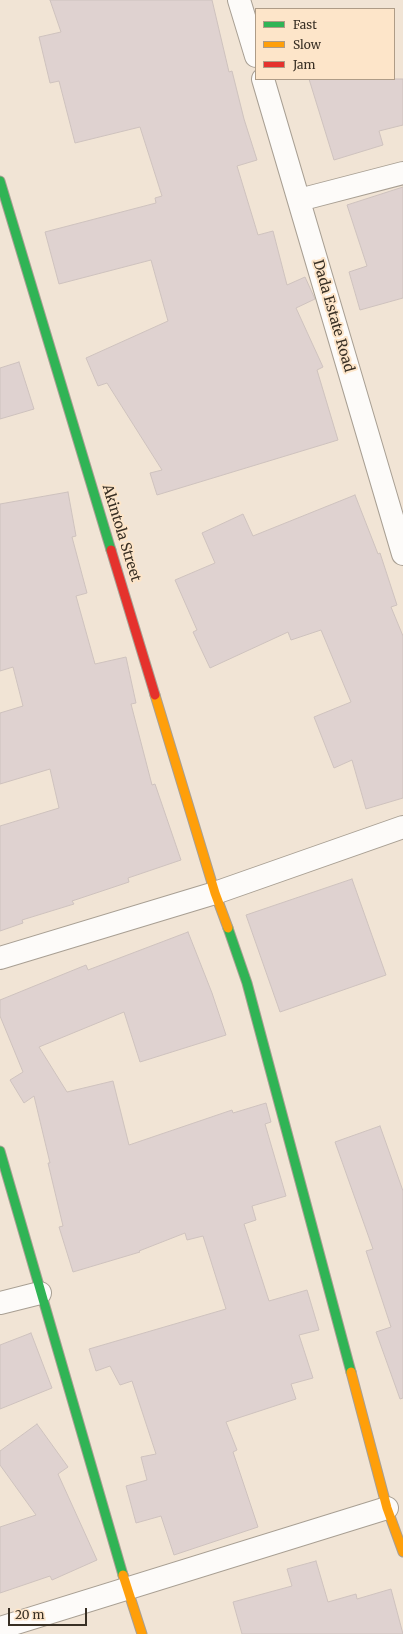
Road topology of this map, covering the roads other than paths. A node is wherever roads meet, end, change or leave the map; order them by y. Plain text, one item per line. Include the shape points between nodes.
1 (239, 0) edge
2 (255, 53) edge
3 (263, 80) edge
4 (403, 173) edge
5 (0, 181) edge
6 (299, 200) junction
7 (403, 554) edge
8 (403, 827) edge
9 (215, 893) junction
10 (0, 958) edge
11 (0, 1151) edge
12 (40, 1293) junction
13 (0, 1303) edge
14 (387, 1508) junction
15 (403, 1552) edge
16 (127, 1588) junction
17 (0, 1628) edge
18 (142, 1634) edge

1 - 2 street
3 - 6 street, Dada Estate Road
4 - 6 street
5 - 9 street, Akintola Street
6 - 7 street, Dada Estate Road
8 - 9 street
9 - 10 street
9 - 14 street, Akintola Street via 247,983
11 - 12 street
12 - 13 street
12 - 16 street
14 - 15 street, Akintola Street
14 - 16 street
16 - 17 street
16 - 18 street

